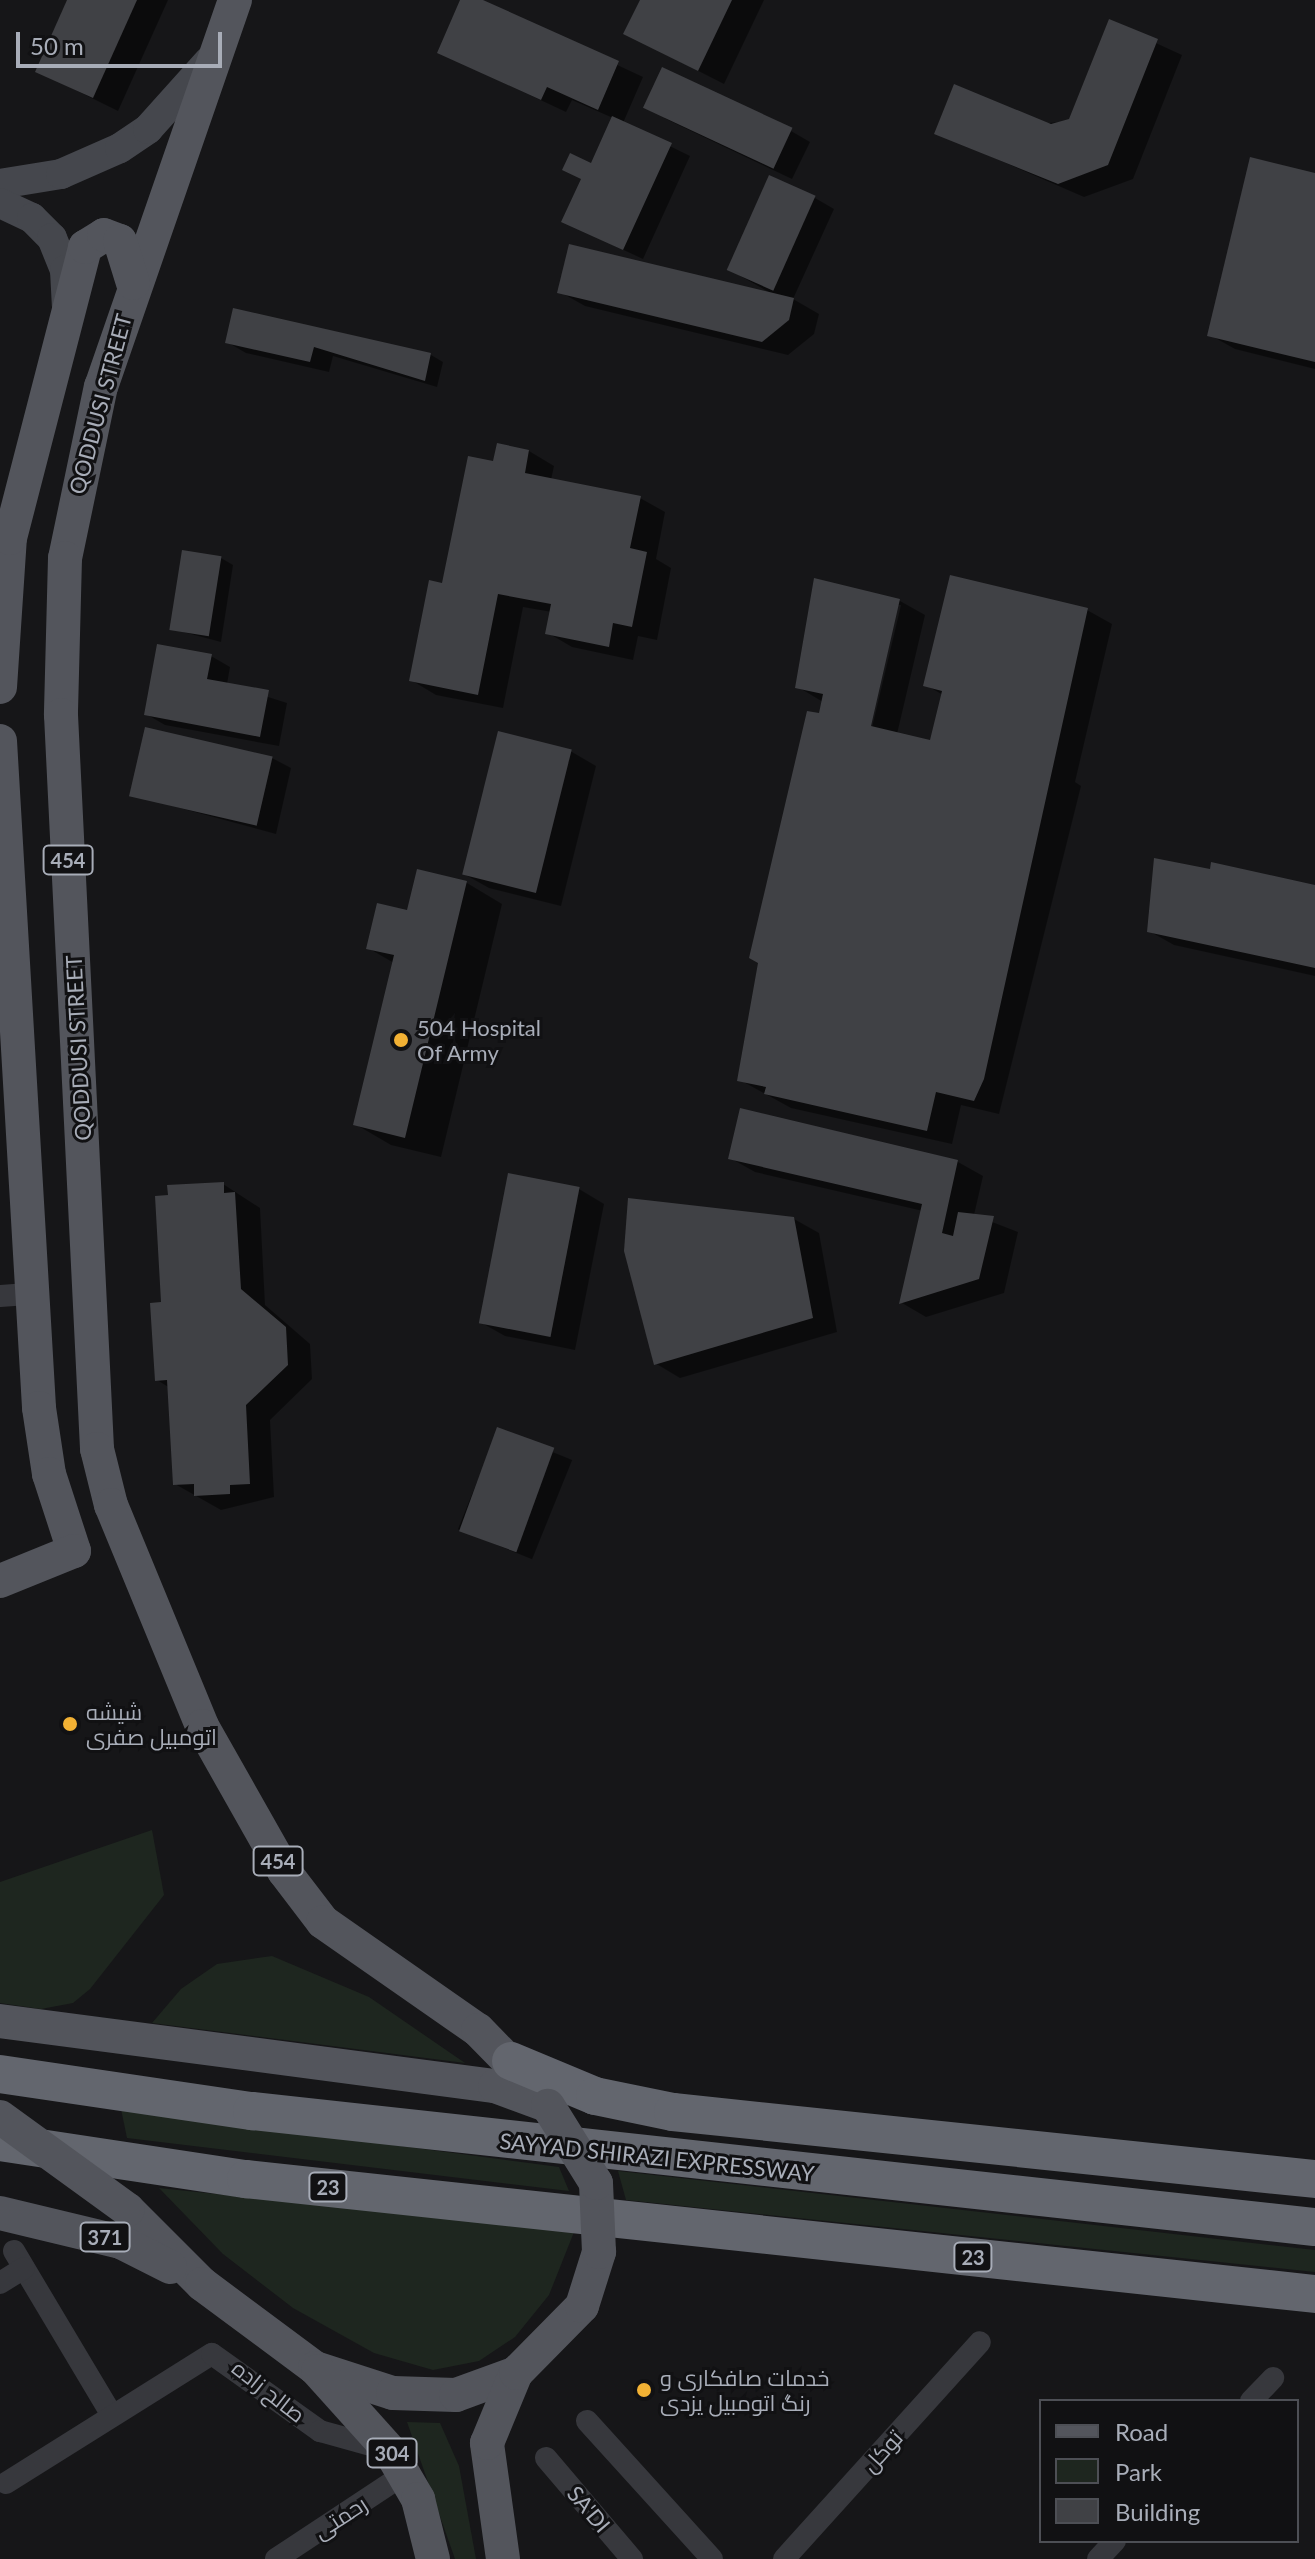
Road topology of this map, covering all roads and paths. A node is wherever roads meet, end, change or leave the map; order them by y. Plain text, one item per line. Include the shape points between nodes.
1 (235, 0) edge
2 (209, 61) junction
3 (0, 184) edge
4 (0, 203) edge
5 (133, 283) junction
6 (66, 317) junction
7 (0, 687) edge
8 (0, 741) edge
9 (5, 894) edge
10 (16, 1295) edge
11 (0, 1581) edge
12 (0, 2021) edge
13 (511, 2061) junction
14 (0, 2074) edge
15 (548, 2106) junction
16 (0, 2117) edge
17 (0, 2142) edge
18 (1315, 2179) edge
19 (0, 2213) edge
20 (1315, 2227) edge
21 (0, 2283) edge
22 (202, 2284) junction
23 (1315, 2294) edge
24 (980, 2342) dead end
25 (315, 2368) junction
26 (516, 2373) junction
27 (1273, 2378) dead end
28 (1253, 2399) edge
29 (111, 2414) junction
30 (587, 2421) dead end
31 (546, 2458) dead end
32 (397, 2463) junction
33 (6, 2483) dead end
34 (491, 2496) junction
35 (1113, 2543) edge
36 (276, 2559) edge
37 (433, 2559) edge
38 (503, 2559) edge
39 (518, 2559) edge
40 (632, 2559) edge
41 (712, 2559) edge
42 (784, 2559) edge
43 (1098, 2559) edge

1 - 2 main road, QODDUSI STREET / 454
2 - 3 main road, QODDUSI STREET / 454 via 148,129 120,148 61,174
2 - 5 main road, QODDUSI STREET / 454
4 - 6 main road via 52,238 65,270
5 - 6 main road via 120,241 94,239 85,247
5 - 13 main road, QODDUSI STREET / 454 via 79,472 62,625 97,1449 111,1505 233,1789 308,1906 385,1970
6 - 7 main road via 10,538
8 - 9 main road
9 - 10 main road
10 - 11 main road via 43,1443 74,1551
12 - 15 main road via 495,2086
13 - 15 main road, QODDUSI STREET
13 - 18 highway via 595,2096 673,2112
14 - 20 highway, SAYYAD SHIRAZI EXPRESSWAY via 252,2111
15 - 26 main road, QODDUSI STREET, bridge via 596,2183 599,2252 582,2306
16 - 22 main road, bridge via 128,2210
17 - 23 highway, 23 via 246,2179
19 - 22 main road, 371 via 121,2242
21 - 29 street via 19,2259
22 - 25 main road
24 - 42 street, توکل
25 - 26 main road via 393,2393 440,2394
25 - 32 main road, 304
26 - 34 main road via 487,2443
27 - 28 street
29 - 32 street, صالح زاده via 212,2354 320,2431
29 - 33 street, صالح زاده
30 - 41 street
31 - 40 street, SA'DI
32 - 36 street, رحمتی
32 - 37 main road, 304 via 418,2499
34 - 38 main road
34 - 39 main road
35 - 43 street

